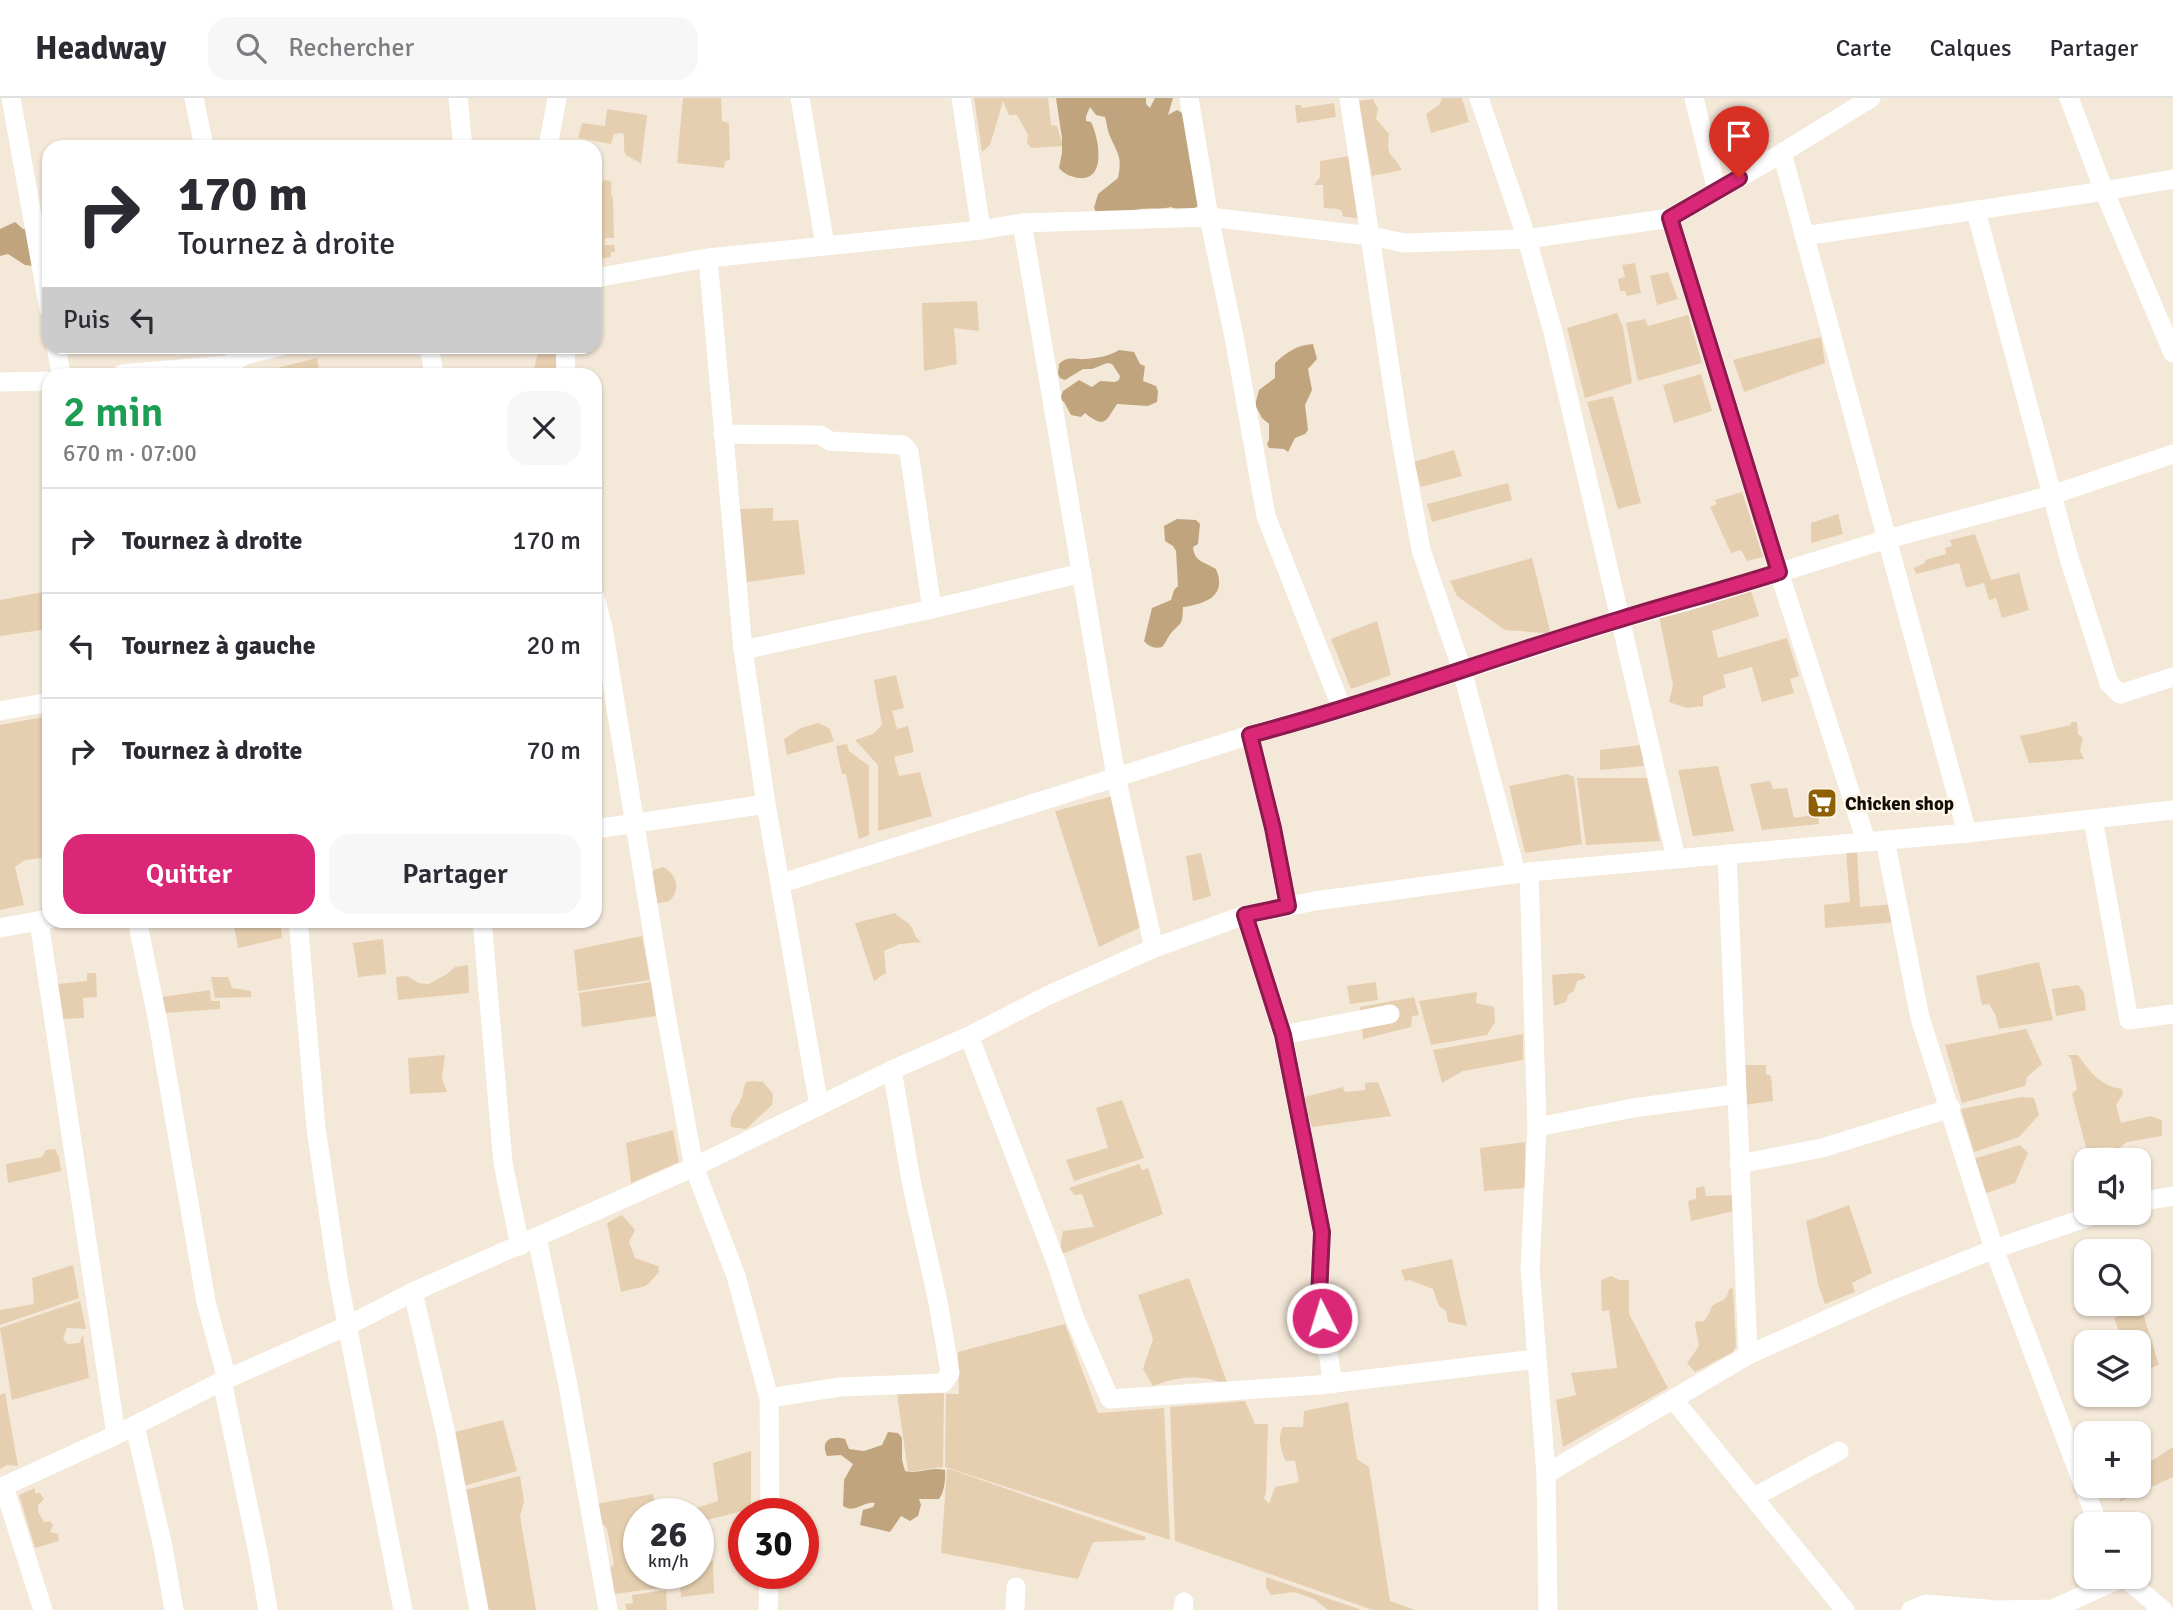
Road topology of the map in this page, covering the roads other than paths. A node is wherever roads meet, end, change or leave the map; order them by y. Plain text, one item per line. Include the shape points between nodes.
1 (11, 98) edge
2 (194, 98) edge
3 (458, 98) edge
4 (557, 98) edge
5 (800, 98) edge
6 (961, 98) edge
7 (1189, 98) edge
8 (1349, 98) edge
9 (1479, 98) edge
10 (1694, 98) edge
11 (1871, 98) edge
12 (2069, 98) edge
13 (203, 140) edge
14 (462, 140) edge
15 (549, 140) edge
16 (1782, 153) junction
17 (2173, 179) edge
18 (1717, 191) junction
19 (2104, 191) junction
20 (1976, 211) junction
21 (1209, 216) junction
22 (1670, 218) junction
23 (1022, 223) junction
24 (981, 230) junction
25 (1371, 236) junction
26 (1804, 236) junction
27 (1527, 239) junction
28 (825, 245) junction
29 (708, 258) junction
30 (42, 270) edge
31 (602, 277) edge
32 (2173, 353) edge
33 (241, 354) edge
34 (230, 368) edge
35 (42, 380) edge
36 (0, 382) edge
37 (723, 434) junction
38 (2173, 454) edge
39 (2052, 495) junction
40 (1887, 538) junction
41 (1082, 572) junction
42 (1779, 572) junction
43 (932, 609) junction
44 (1621, 619) junction
45 (602, 624) edge
46 (743, 650) junction
47 (1462, 670) junction
48 (2173, 677) edge
49 (42, 703) edge
50 (1342, 709) junction
51 (0, 711) edge
52 (1250, 735) junction
53 (1116, 777) junction
54 (766, 804) junction
55 (2173, 810) edge
56 (2093, 819) junction
57 (636, 822) junction
58 (602, 828) edge
59 (1967, 833) junction
60 (1876, 841) junction
61 (1727, 854) junction
62 (1676, 858) junction
63 (1522, 873) junction
64 (782, 883) junction
65 (1288, 906) junction
66 (1245, 915) junction
67 (42, 920) edge
68 (0, 928) edge
69 (45, 928) edge
70 (139, 928) edge
71 (299, 928) edge
72 (483, 928) edge
73 (1154, 948) junction
74 (1390, 1014) dead end
75 (2173, 1014) edge
76 (1283, 1035) junction
77 (969, 1036) junction
78 (892, 1070) junction
79 (1737, 1094) junction
80 (819, 1106) junction
81 (1951, 1108) junction
82 (1537, 1127) junction
83 (1739, 1164) junction
84 (694, 1167) junction
85 (2173, 1196) edge
86 (2151, 1200) edge
87 (2074, 1222) edge
88 (528, 1242) junction
89 (1994, 1249) junction
90 (413, 1292) junction
91 (346, 1326) junction
92 (1748, 1355) junction
93 (1535, 1359) junction
94 (225, 1380) junction
95 (1333, 1384) junction
96 (769, 1398) junction
97 (1673, 1399) junction
98 (135, 1426) junction
99 (116, 1435) junction
100 (1839, 1451) dead end
101 (1546, 1474) junction
102 (2, 1488) edge
103 (1754, 1497) junction
104 (770, 1498) edge
105 (2093, 1512) edge
106 (1016, 1587) dead end
107 (769, 1589) edge
108 (43, 1610) edge
109 (174, 1610) edge
110 (268, 1610) edge
111 (403, 1610) edge
112 (479, 1610) edge
113 (608, 1610) edge
114 (768, 1610) edge
115 (1015, 1610) edge
116 (1548, 1610) edge
117 (1845, 1610) edge
118 (1911, 1610) edge
119 (2163, 1610) edge

1 - 30 street
2 - 13 street
3 - 14 street
4 - 15 street
5 - 28 street
6 - 24 street
7 - 21 street
8 - 25 street
9 - 27 street
10 - 18 street
11 - 16 street
12 - 19 street
16 - 18 street
16 - 26 street
17 - 19 street
18 - 22 street
19 - 20 street
19 - 32 street
20 - 26 street
20 - 39 street
21 - 23 street
21 - 25 street
21 - 50 street via 1266,516
22 - 27 street
22 - 42 street
23 - 24 street
23 - 41 street
24 - 28 street
25 - 27 street via 1405,243
25 - 47 street via 1421,550
26 - 40 street
27 - 44 street
28 - 29 street
29 - 31 street
29 - 37 street
33 - 34 street
35 - 36 street
37 - 43 street via 820,435 830,441 903,445 909,452
37 - 46 street
38 - 39 street
39 - 40 street
39 - 48 street via 2109,683 2120,694
40 - 42 street
40 - 59 street
41 - 43 street
41 - 53 street
42 - 44 street
42 - 60 street
43 - 46 street
44 - 47 street
44 - 62 street
45 - 57 street
46 - 54 street
47 - 50 street
47 - 63 street
49 - 51 street
50 - 52 street
52 - 53 street
52 - 65 street
53 - 64 street
53 - 73 street
54 - 57 street
54 - 64 street
55 - 56 street
56 - 59 street
56 - 75 street via 2129,1020
57 - 58 street
57 - 84 street
59 - 60 street
60 - 61 street
60 - 81 street via 1920,1018
61 - 62 street
61 - 79 street
62 - 63 street
63 - 65 street
63 - 82 street
64 - 80 street
65 - 66 street
66 - 73 street
66 - 76 street
67 - 68 street
69 - 99 street
70 - 94 street via 206,1302
71 - 91 street via 316,1128
72 - 88 street via 503,1163
73 - 77 street
74 - 76 street
76 - 95 street via 1322,1232 1319,1296
77 - 78 street
77 - 95 street via 1074,1317 1110,1399
78 - 80 street
78 - 96 street via 939,1302 948,1379
79 - 82 street
79 - 83 street
80 - 84 street
81 - 83 street via 1822,1148
81 - 89 street
82 - 93 street via 1530,1268
83 - 92 street
84 - 88 street
84 - 96 street via 736,1276
85 - 86 street
87 - 89 street
88 - 90 street
88 - 113 street via 567,1380
89 - 92 street
89 - 105 street
90 - 91 street
90 - 112 street via 449,1447
91 - 94 street
91 - 111 street
92 - 97 street
93 - 95 street
93 - 101 street
94 - 98 street
94 - 110 street
96 - 104 street
97 - 101 street
97 - 103 street
98 - 99 street
98 - 109 street
99 - 102 street
100 - 103 street
101 - 116 street
102 - 108 street
103 - 117 street
106 - 115 street
107 - 114 street
118 - 119 street via 1926,1604 2053,1609 2124,1577

